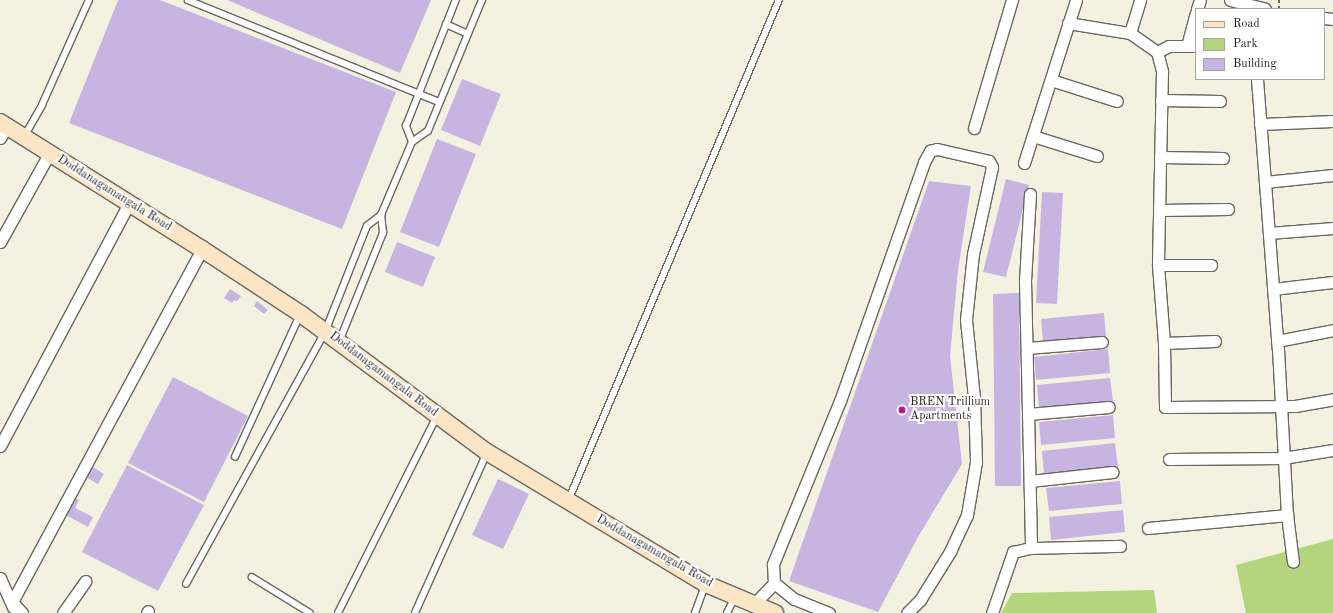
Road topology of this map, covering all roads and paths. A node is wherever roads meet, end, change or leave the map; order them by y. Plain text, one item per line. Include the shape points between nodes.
1 (89, 0) edge
2 (188, 0) edge
3 (456, 0) edge
4 (482, 0) edge
5 (779, 0) edge
6 (1012, 0) edge
7 (1076, 0) edge
8 (1140, 0) edge
9 (1230, 0) edge
10 (1261, 8) edge
11 (1195, 20) edge
12 (1068, 23) junction
13 (446, 24) junction
14 (1130, 33) junction
15 (468, 34) junction
16 (1191, 46) edge
17 (1157, 52) junction
18 (1051, 80) junction
19 (1257, 80) edge
20 (418, 93) junction
21 (1161, 100) junction
22 (1117, 101) dead end
23 (1220, 101) dead end
24 (439, 102) junction
25 (1333, 121) edge
26 (1260, 124) junction
27 (974, 128) dead end
28 (2, 129) edge
29 (1033, 136) junction
30 (24, 138) junction
31 (412, 142) junction
32 (49, 154) junction
33 (1097, 156) dead end
34 (1160, 157) junction
35 (1224, 158) dead end
36 (1024, 163) dead end
37 (1333, 175) edge
38 (1265, 182) junction
39 (1030, 194) dead end
40 (129, 203) junction
41 (1228, 209) dead end
42 (1159, 210) junction
43 (381, 215) junction
44 (1333, 228) edge
45 (1269, 233) junction
46 (0, 242) edge
47 (202, 248) junction
48 (1158, 265) junction
49 (1211, 265) dead end
50 (1333, 282) edge
51 (1273, 289) junction
52 (301, 314) junction
53 (1333, 330) edge
54 (325, 332) junction
55 (1215, 341) dead end
56 (1277, 341) junction
57 (1102, 342) dead end
58 (339, 343) junction
59 (1164, 343) junction
60 (1027, 348) junction
61 (1333, 399) edge
62 (1280, 406) junction
63 (1109, 407) dead end
64 (1028, 414) junction
65 (437, 415) junction
66 (0, 446) edge
67 (1333, 450) edge
68 (487, 452) junction
69 (235, 457) dead end
70 (1283, 458) junction
71 (1169, 459) dead end
72 (1113, 472) dead end
73 (1030, 481) junction
74 (567, 503) junction
75 (1287, 515) junction
76 (1148, 528) dead end
77 (1120, 546) dead end
78 (1031, 548) junction
79 (1293, 562) dead end
80 (252, 577) dead end
81 (0, 578) edge
82 (85, 581) dead end
83 (774, 582) junction
84 (186, 584) dead end
85 (706, 584) junction
86 (736, 596) junction
87 (12, 602) junction
88 (754, 604) junction
89 (15, 613) edge
90 (22, 613) edge
91 (63, 613) edge
92 (310, 613) edge
93 (338, 613) edge
94 (416, 613) edge
95 (695, 613) edge
96 (727, 613) edge
97 (775, 613) edge
98 (829, 613) edge
99 (907, 613) edge
100 (992, 613) edge

1 - 30 lane via 42,105
2 - 20 lane
3 - 13 lane
4 - 15 lane
5 - 74 lane
6 - 27 street
7 - 12 street
8 - 14 street
9 - 10 street
11 - 16 street
12 - 14 street
12 - 18 street
13 - 15 lane
13 - 20 lane
14 - 17 street
15 - 24 lane
16 - 17 street via 1169,46
17 - 21 street via 1162,71
18 - 22 street
18 - 29 street
19 - 26 street
20 - 24 lane
20 - 31 lane via 406,126
21 - 23 street
21 - 34 street
24 - 31 lane via 428,131
25 - 26 street
26 - 38 street
28 - 30 street, Doddanagamangala Road
29 - 33 street
29 - 36 street
30 - 32 street, Doddanagamangala Road
31 - 43 lane
32 - 40 street, Doddanagamangala Road
32 - 46 street
34 - 35 street
34 - 42 street
37 - 38 street
38 - 45 street
39 - 60 street via 1025,280
40 - 47 street, Doddanagamangala Road
40 - 66 street
41 - 42 street
42 - 48 street
43 - 54 lane via 367,226
43 - 58 lane via 383,233
44 - 45 street
45 - 51 street
47 - 52 street, Doddanagamangala Road
47 - 87 street
48 - 49 street
48 - 59 street
50 - 51 street
51 - 56 street
52 - 54 street, Doddanagamangala Road
52 - 69 lane
53 - 56 street
54 - 58 street, Doddanagamangala Road
54 - 84 lane
55 - 59 street
56 - 62 street
57 - 60 street
58 - 65 street, Doddanagamangala Road
59 - 62 street via 1165,407
60 - 64 street
61 - 62 street
62 - 70 street
63 - 64 street
64 - 73 street
65 - 68 street, Doddanagamangala Road
65 - 93 lane
67 - 70 street
68 - 74 street, Doddanagamangala Road
68 - 94 lane
70 - 71 street
70 - 75 street
72 - 73 street
73 - 78 street
74 - 85 street, Doddanagamangala Road
75 - 76 street
75 - 79 street
77 - 78 street
78 - 100 street via 1013,552
80 - 92 lane
81 - 87 street
82 - 91 street
83 - 88 street
83 - 98 street via 794,599
83 - 99 street via 773,564 840,401 924,162 930,152 936,149 989,160 992,167 973,254 966,320 976,430 976,462 967,515 952,550 920,600
85 - 86 street, Doddanagamangala Road
85 - 95 lane
86 - 88 street, Doddanagamangala Road
86 - 96 lane
87 - 89 street
87 - 90 street
88 - 97 street, Doddanagamangala Road

